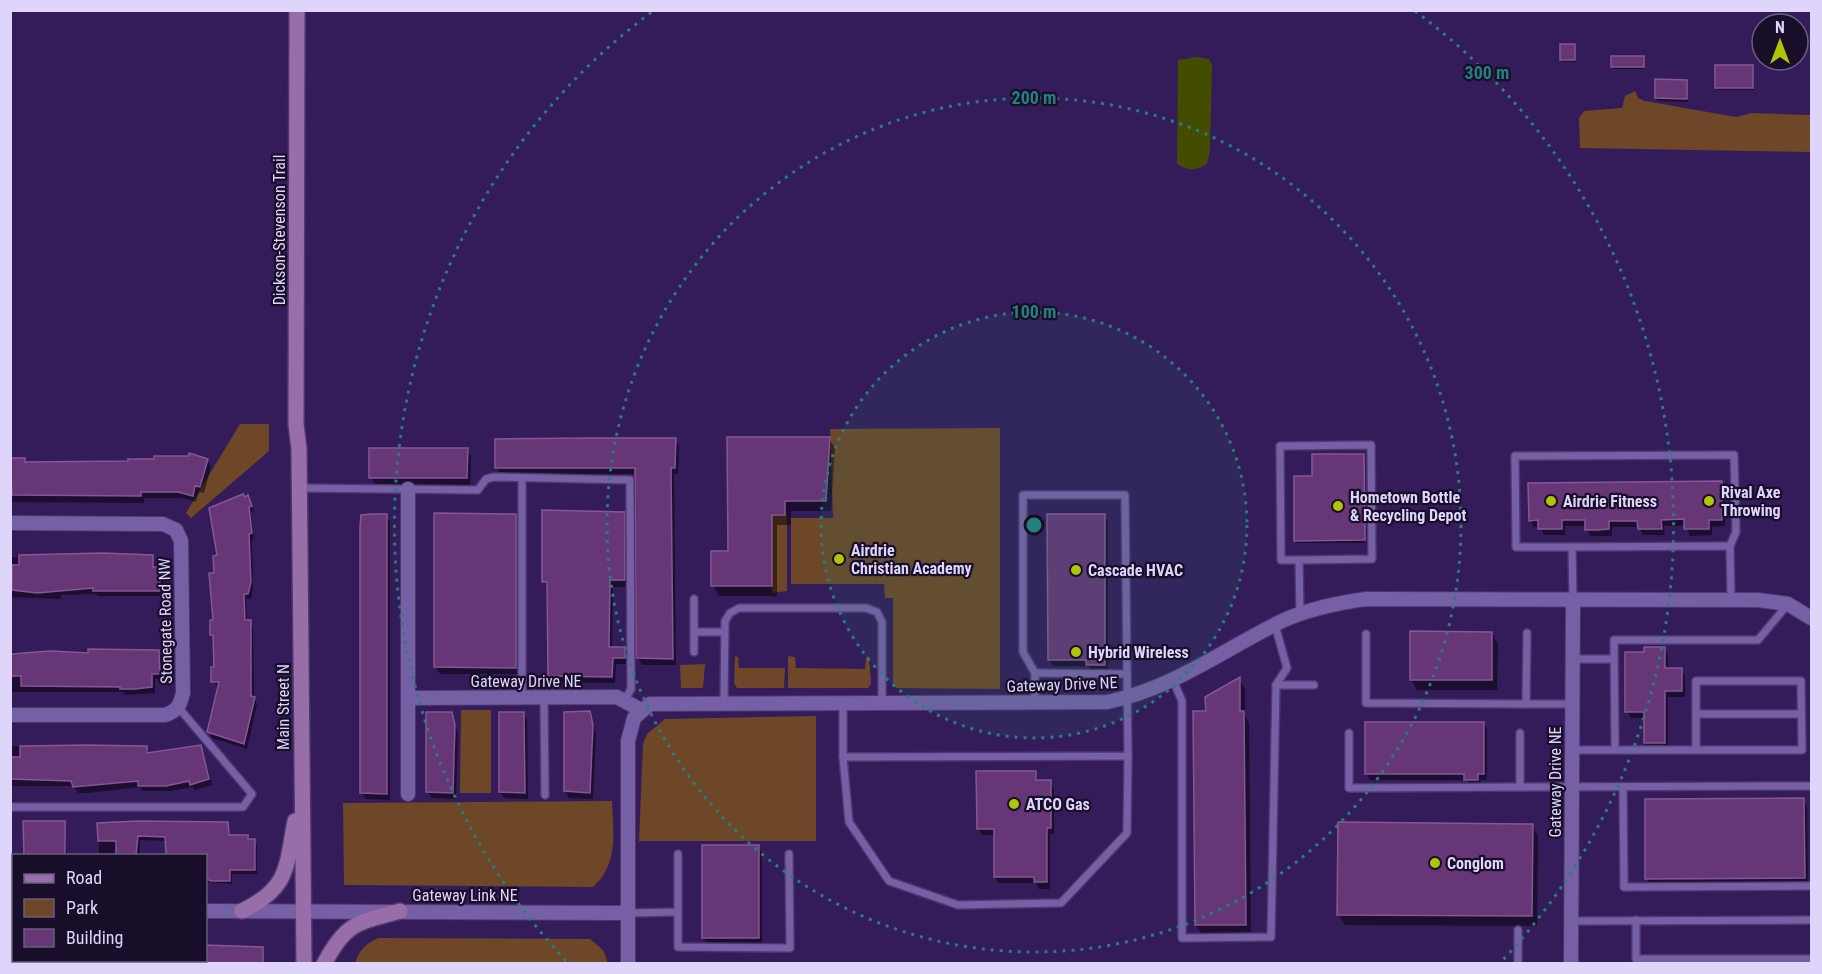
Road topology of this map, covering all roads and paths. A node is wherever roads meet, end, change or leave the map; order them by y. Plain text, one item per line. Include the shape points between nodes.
1 (297, 10) edge
2 (299, 449) joint
3 (522, 478) junction
4 (300, 488) junction
5 (408, 489) junction
6 (10, 523) edge
7 (1730, 546) junction
8 (1572, 547) junction
9 (1299, 560) junction
10 (694, 599) dead end
11 (1573, 600) junction
12 (1731, 600) junction
13 (1788, 604) junction
14 (1300, 614) junction
15 (1811, 618) edge
16 (1275, 625) junction
17 (694, 632) junction
18 (724, 632) junction
19 (1527, 633) dead end
20 (1366, 634) dead end
21 (694, 652) dead end
22 (1572, 659) junction
23 (1614, 659) junction
24 (1035, 674) junction
25 (1127, 674) junction
26 (1173, 680) junction
27 (1276, 685) junction
28 (1314, 685) dead end
29 (522, 697) junction
30 (544, 697) junction
31 (408, 698) junction
32 (1127, 698) junction
33 (624, 701) junction
34 (1035, 702) junction
35 (723, 703) junction
36 (843, 703) junction
37 (882, 703) junction
38 (1526, 704) junction
39 (1572, 704) junction
40 (178, 707) junction
41 (640, 710) junction
42 (1696, 714) junction
43 (1801, 714) junction
44 (10, 715) edge
45 (1349, 733) dead end
46 (1520, 733) dead end
47 (1615, 749) junction
48 (1696, 749) junction
49 (1572, 750) junction
50 (1128, 756) junction
51 (843, 758) junction
52 (1812, 786) edge
53 (1520, 787) junction
54 (1572, 787) junction
55 (1623, 787) junction
56 (302, 789) junction
57 (408, 795) dead end
58 (545, 795) dead end
59 (10, 807) edge
60 (678, 854) dead end
61 (789, 854) dead end
62 (1812, 886) edge
63 (242, 910) junction
64 (303, 910) junction
65 (207, 911) edge
66 (400, 911) junction
67 (678, 912) junction
68 (628, 913) junction
69 (1812, 920) edge
70 (1571, 921) junction
71 (1636, 921) junction
72 (1518, 930) dead end
73 (1812, 959) edge
74 (1637, 961) edge
75 (1695, 961) edge
76 (1766, 961) edge
77 (304, 963) edge
78 (324, 963) edge
79 (628, 963) edge
80 (1518, 963) edge
81 (1571, 963) edge

1 - 2 street, Dickson-Stevenson Trail
2 - 4 street, Main Street N
3 - 5 lane via 486,479 478,490
3 - 29 lane
3 - 33 lane via 630,480 631,689
4 - 5 lane
4 - 56 street, Main Street N
5 - 31 street
6 - 40 street, Stonegate Road NW via 163,524 176,530 181,541 183,693
7 - 8 lane
7 - 8 lane via 1736,532 1734,455 1515,456 1516,547
7 - 12 lane
8 - 11 lane
9 - 9 lane via 1281,560 1280,446 1371,445 1372,559
9 - 14 lane
10 - 17 lane
11 - 12 street, Gateway Drive NE
11 - 14 street, Gateway Drive NE via 1366,599
11 - 22 street, Gateway Drive NE
12 - 13 street, Gateway Drive NE
13 - 15 street, Gateway Drive NE
13 - 23 lane via 1758,640 1614,640
14 - 16 street, Gateway Drive NE
16 - 26 street, Gateway Drive NE
16 - 27 lane via 1287,668
17 - 18 lane
17 - 21 lane
18 - 35 lane
18 - 37 lane via 724,621 739,608 866,608 877,612 882,622
19 - 38 lane
20 - 38 lane via 1366,703
22 - 23 lane
22 - 39 street, Gateway Drive NE
23 - 47 lane
24 - 25 lane
24 - 25 lane via 1023,652 1023,495 1125,495
24 - 34 lane
25 - 32 lane
26 - 27 lane via 1182,701 1182,938 1272,937
26 - 32 street, Gateway Drive NE
27 - 28 lane
29 - 30 street, Gateway Drive NE
29 - 31 street, Gateway Drive NE
30 - 33 street, Gateway Drive NE via 617,697
30 - 58 lane
31 - 57 street
32 - 34 street, Gateway Drive NE via 1107,702
32 - 50 lane
33 - 41 street, Gateway Drive NE
34 - 37 street, Gateway Drive NE
35 - 36 street, Gateway Drive NE
35 - 41 street, Gateway Drive NE via 650,704
36 - 37 street, Gateway Drive NE
36 - 51 lane
38 - 39 lane
39 - 49 street, Gateway Drive NE
40 - 44 street, Stonegate Road NW via 165,715 151,716
40 - 59 lane via 252,794 243,807
41 - 68 street via 628,741
42 - 43 lane
42 - 43 lane via 1696,681 1801,681
42 - 48 lane
43 - 48 lane via 1802,750
45 - 53 lane via 1348,788
46 - 53 lane
47 - 48 lane
47 - 49 lane
49 - 54 street, Gateway Drive NE
50 - 51 lane
50 - 51 lane via 1127,833 1061,903 958,905 889,881 849,822
52 - 55 lane
53 - 54 lane
54 - 55 lane
54 - 70 street, Gateway Drive NE
55 - 62 lane via 1624,886
56 - 63 street via 286,871 266,899
56 - 64 street, Main Street N
60 - 67 lane
61 - 67 lane via 790,948 678,947
63 - 64 street, Gateway Link NE
63 - 65 street, Gateway Link NE
64 - 66 street, Gateway Link NE
64 - 77 street, Main Street N
66 - 68 street, Gateway Link NE
66 - 78 street via 357,923 341,935
67 - 68 lane
68 - 79 street
69 - 71 lane
70 - 71 lane
70 - 81 street, Gateway Drive NE
71 - 74 lane
72 - 80 lane
73 - 76 lane
74 - 75 lane
75 - 76 lane

